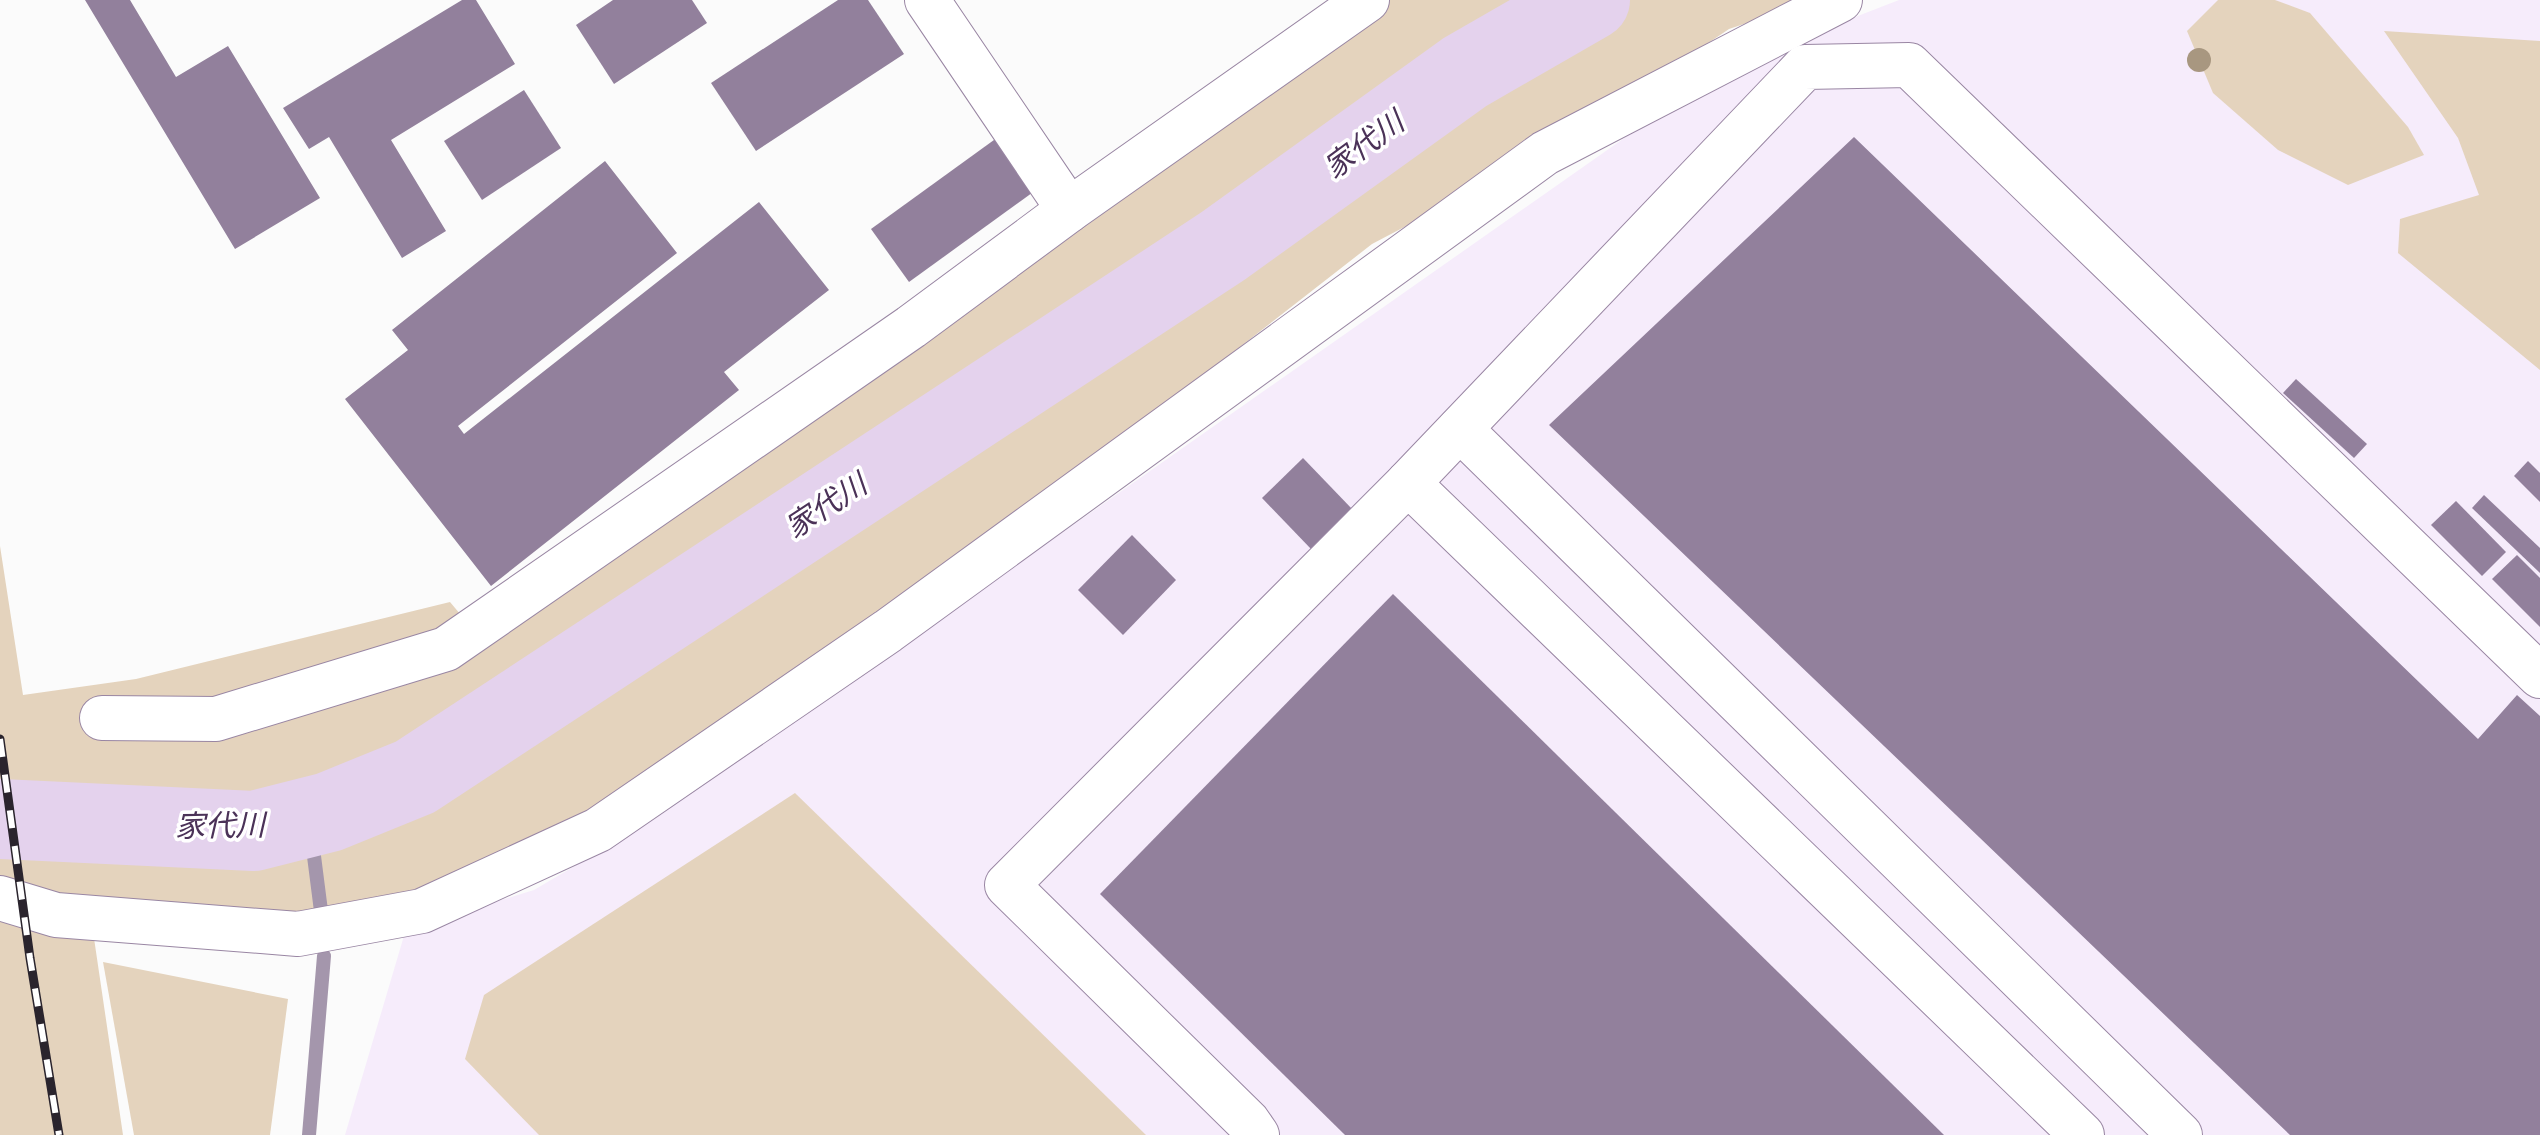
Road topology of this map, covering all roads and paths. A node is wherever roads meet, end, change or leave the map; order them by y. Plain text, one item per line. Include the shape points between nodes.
1 (927, 0) edge
2 (1367, 0) edge
3 (1840, 0) edge
4 (1069, 210) junction
5 (1460, 429) junction
6 (1408, 483) junction
7 (2540, 676) edge
8 (102, 718) dead end
9 (0, 898) edge
10 (1257, 1135) edge
11 (2082, 1135) edge
12 (2180, 1135) edge

1 - 4 street
2 - 4 street
3 - 9 street via 1545,153 888,631 598,830 422,911 298,934 56,915
4 - 8 street via 911,327 446,649 216,719
5 - 6 street
5 - 7 street via 1805,67 1909,65
5 - 12 street
6 - 10 street via 1007,885
6 - 11 street

